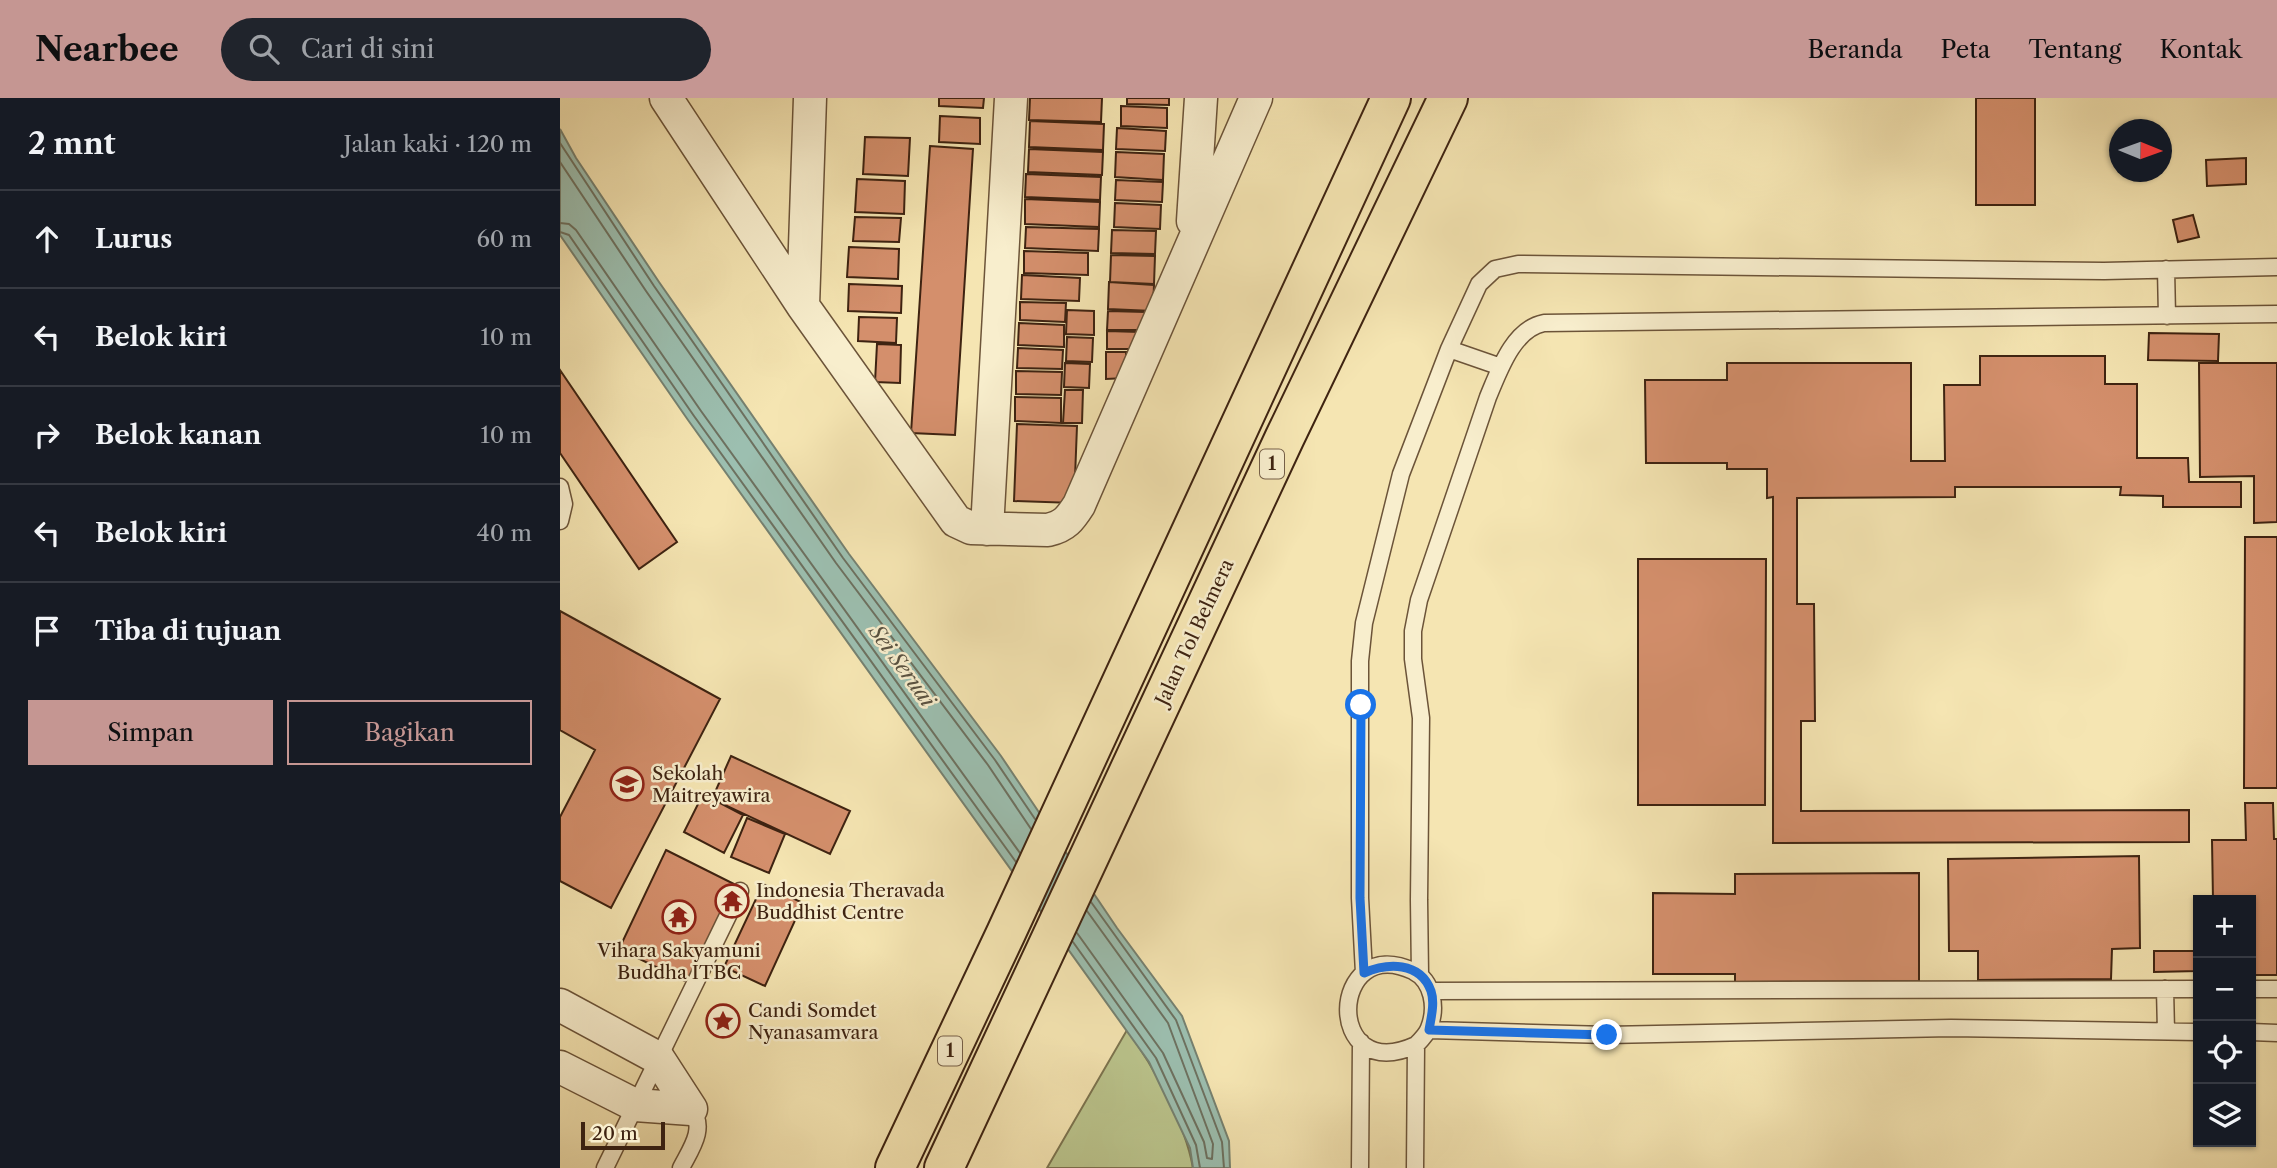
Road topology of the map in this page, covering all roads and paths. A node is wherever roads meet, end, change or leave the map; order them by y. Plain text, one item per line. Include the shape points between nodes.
1 (666, 98) edge
2 (810, 98) edge
3 (1011, 98) edge
4 (1201, 98) edge
5 (1391, 98) edge
6 (1448, 98) edge
7 (1248, 106) edge
8 (1192, 247) junction
9 (2277, 267) edge
10 (2166, 269) junction
11 (803, 306) junction
12 (2277, 314) edge
13 (2167, 316) junction
14 (1449, 349) junction
15 (1501, 367) junction
16 (560, 487) edge
17 (560, 521) edge
18 (987, 529) junction
19 (740, 891) dead end
20 (1364, 973) junction
21 (1420, 975) junction
22 (2165, 989) junction
23 (2193, 989) edge
24 (2256, 989) edge
25 (2277, 989) edge
26 (1431, 991) junction
27 (560, 1006) edge
28 (1429, 1030) junction
29 (2166, 1031) junction
30 (2193, 1032) edge
31 (2256, 1032) edge
32 (2277, 1033) edge
33 (1361, 1042) junction
34 (1416, 1045) junction
35 (659, 1058) junction
36 (560, 1067) edge
37 (635, 1104) junction
38 (694, 1122) junction
39 (605, 1168) edge
40 (681, 1168) edge
41 (895, 1168) edge
42 (944, 1168) edge
43 (1360, 1168) edge
44 (1415, 1168) edge

1 - 11 street
2 - 11 street
3 - 18 street
4 - 8 street
5 - 41 highway, 1
6 - 42 highway, Jalan Tol Belmera / 1
7 - 8 street
8 - 18 street via 1069,521 1048,530
9 - 10 lane
10 - 13 lane
10 - 14 lane via 1518,264 1494,269 1479,284
11 - 18 street via 956,521
12 - 13 lane
13 - 15 lane via 1544,323 1522,334
14 - 15 lane
14 - 20 lane via 1401,474 1364,623 1360,898
15 - 21 lane via 1467,454 1413,631 1422,718
16 - 17 lane via 564,504
19 - 35 lane
20 - 21 lane via 1382,965 1402,966
20 - 33 lane via 1351,988 1346,1007 1349,1026
21 - 26 lane
22 - 23 lane
22 - 26 lane
22 - 29 lane
24 - 25 lane
26 - 28 lane
27 - 35 street
28 - 29 lane via 1607,1035 1951,1028
28 - 34 lane
29 - 30 lane
31 - 32 lane
33 - 34 lane via 1378,1051 1398,1053
33 - 43 lane
34 - 44 lane
35 - 37 lane
35 - 38 street
36 - 37 street
37 - 38 street
37 - 39 lane
38 - 40 lane

